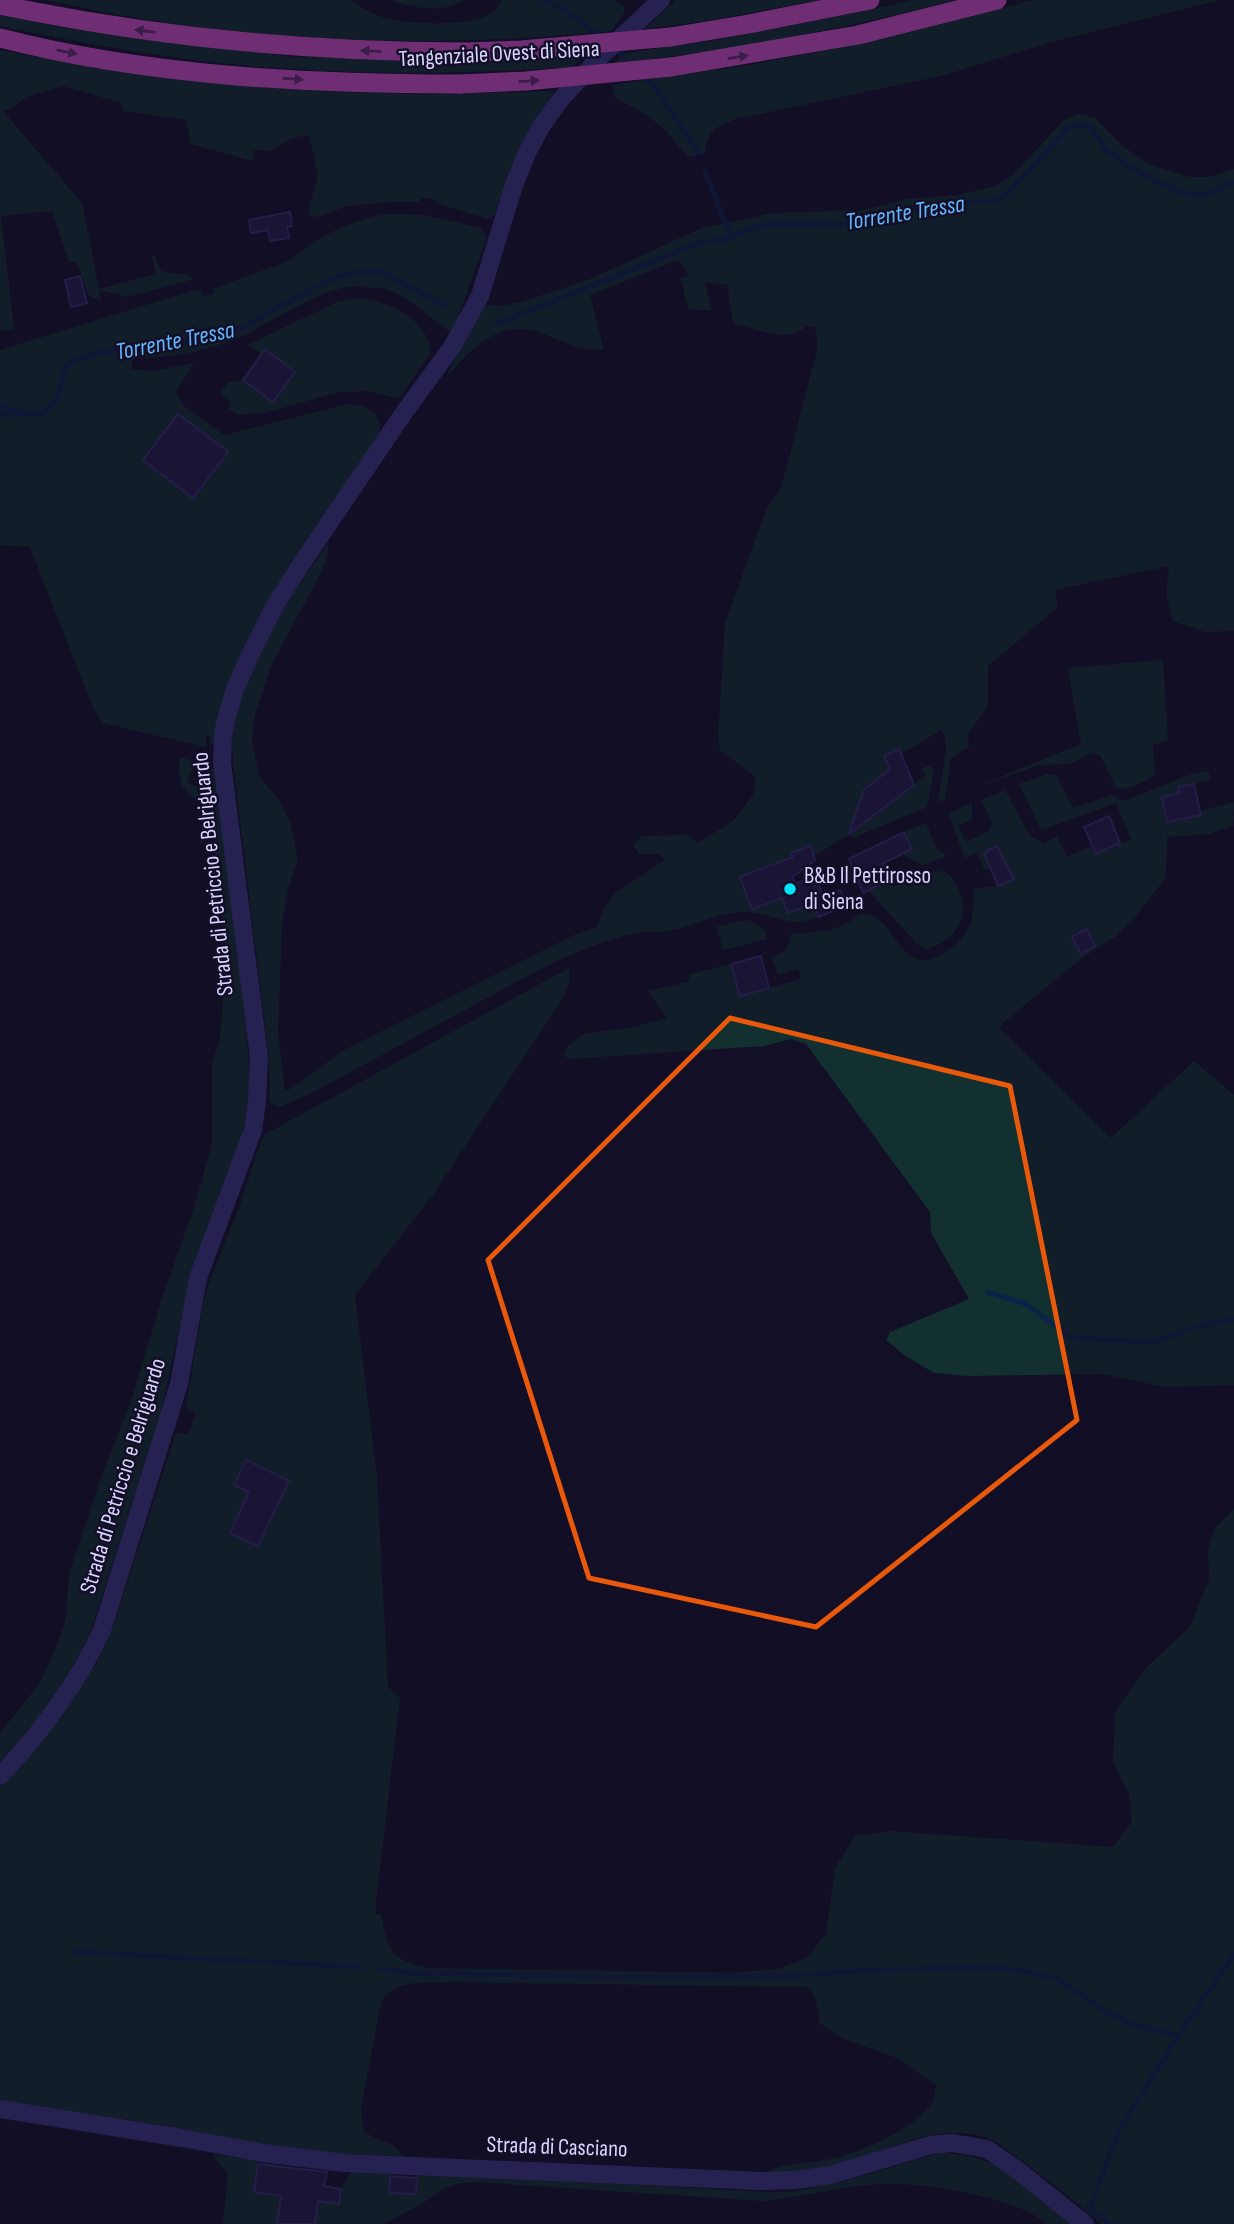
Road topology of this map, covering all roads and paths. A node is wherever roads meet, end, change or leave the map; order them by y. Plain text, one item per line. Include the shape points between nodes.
1 (661, 0) edge
2 (870, 0) edge
3 (997, 0) edge
4 (0, 5) edge
5 (0, 38) edge
6 (0, 1776) edge
7 (0, 2109) edge
8 (1085, 2224) edge

1 - 6 street, Strada di Petriccio e Belriguardo via 599,58 542,125 514,185 480,296 452,347 276,604 234,689 223,733 222,762 258,1057 253,1130 198,1278 179,1384 102,1630 59,1704
2 -> 4 highway, Tangenziale Ovest di Siena, bridge via 671,37 464,52 330,49 162,34
5 -> 3 highway, Tangenziale Ovest di Siena, bridge via 164,68 373,84 460,84 671,67 858,36
7 - 8 street, Strada di Casciano via 344,2163 761,2181 830,2175 931,2145 953,2143 987,2149

